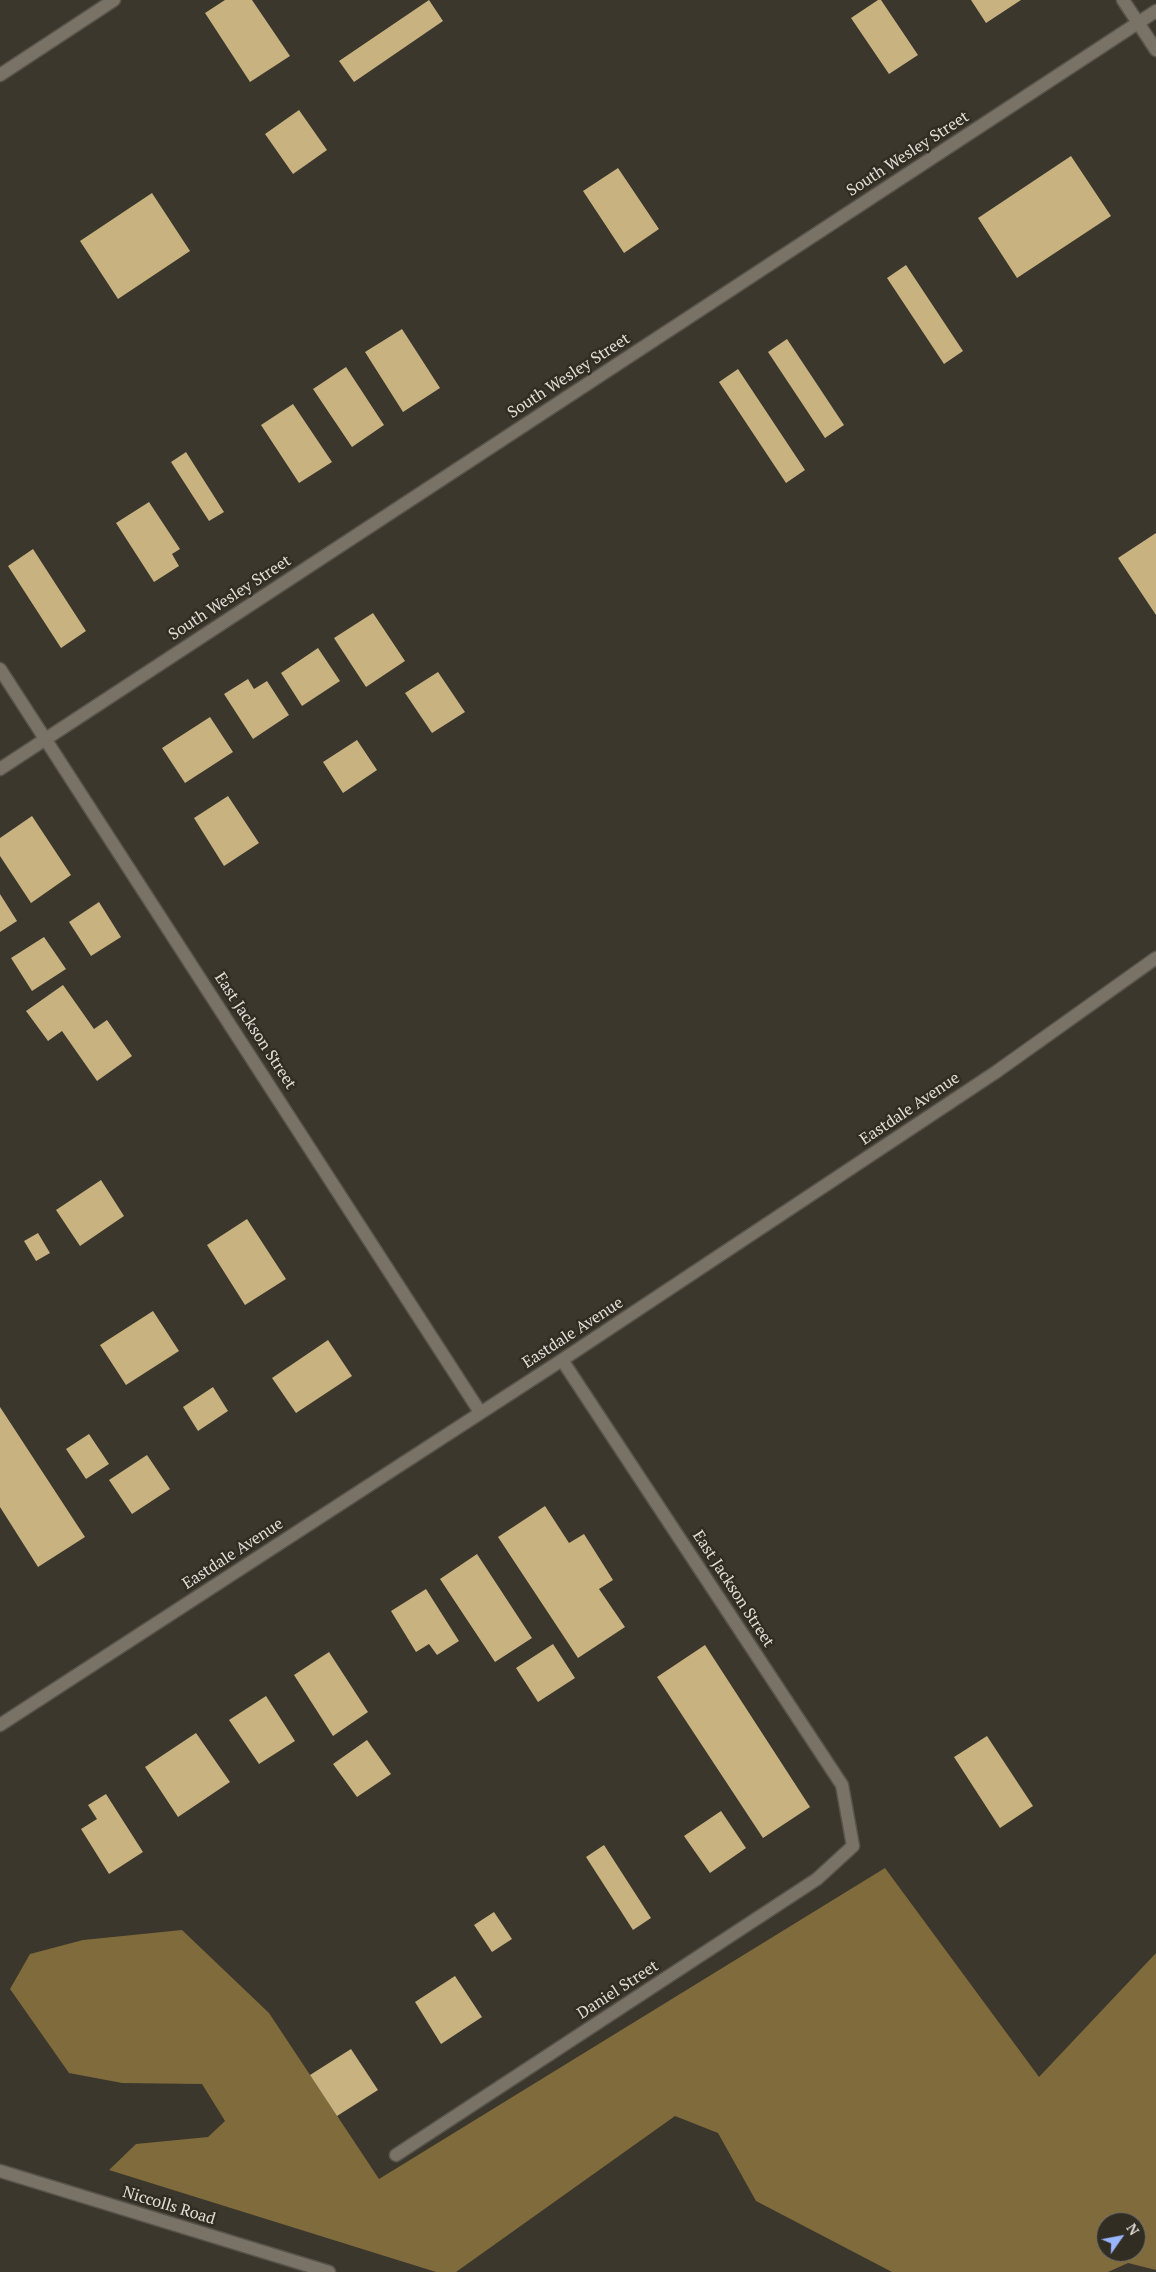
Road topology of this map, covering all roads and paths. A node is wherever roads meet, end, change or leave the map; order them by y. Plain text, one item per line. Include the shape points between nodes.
1 (114, 0) edge
2 (1123, 0) edge
3 (1156, 10) edge
4 (1138, 23) junction
5 (1156, 50) edge
6 (0, 74) edge
7 (0, 669) edge
8 (46, 738) junction
9 (0, 769) edge
10 (1156, 958) edge
11 (562, 1360) junction
12 (480, 1412) junction
13 (0, 1725) edge
14 (853, 1846) joint
15 (396, 2155) dead end
16 (0, 2171) edge
17 (330, 2272) edge

1 - 6 street
2 - 4 street
3 - 4 street, South Wesley Street
4 - 5 street
4 - 8 street, South Wesley Street
7 - 8 street, East Jackson Street
8 - 9 street, South Wesley Street
8 - 12 street, East Jackson Street
10 - 11 street, Eastdale Avenue via 996,1072
11 - 12 street, Eastdale Avenue
11 - 14 street, East Jackson Street via 842,1785
12 - 13 street, Eastdale Avenue
14 - 15 street, Daniel Street via 817,1879
16 - 17 street, Niccolls Road

